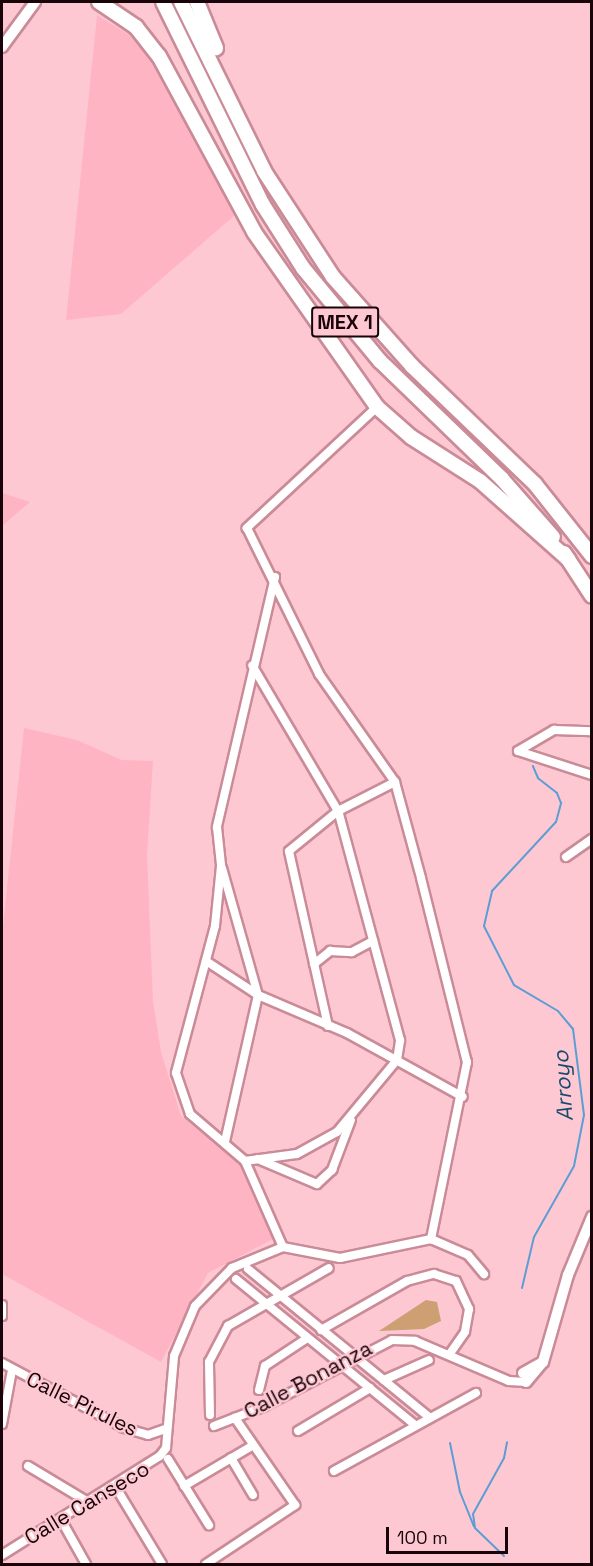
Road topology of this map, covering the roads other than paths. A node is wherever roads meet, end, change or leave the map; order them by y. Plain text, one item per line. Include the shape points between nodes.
1 (35, 2) edge
2 (99, 2) edge
3 (163, 2) edge
4 (181, 2) edge
5 (197, 2) edge
6 (2, 47) edge
7 (220, 74) junction
8 (377, 407) junction
9 (591, 556) edge
10 (568, 559) junction
11 (275, 577) junction
12 (591, 596) edge
13 (252, 664) junction
14 (591, 731) edge
15 (591, 775) edge
16 (395, 782) junction
17 (338, 811) junction
18 (591, 839) edge
19 (566, 857) dead end
20 (221, 866) junction
21 (374, 941) junction
22 (206, 961) junction
23 (314, 964) junction
24 (258, 994) junction
25 (328, 1026) junction
26 (397, 1060) junction
27 (463, 1097) junction
28 (353, 1116) junction
29 (225, 1141) junction
30 (257, 1159) junction
31 (245, 1161) junction
32 (591, 1217) edge
33 (431, 1239) junction
34 (283, 1246) junction
35 (329, 1268) dead end
36 (248, 1269) dead end
37 (484, 1274) dead end
38 (236, 1279) dead end
39 (279, 1296) junction
40 (261, 1304) junction
41 (2, 1305) edge
42 (2, 1316) edge
43 (321, 1330) junction
44 (306, 1339) junction
45 (449, 1355) junction
46 (354, 1356) junction
47 (429, 1360) dead end
48 (2, 1363) edge
49 (340, 1365) junction
50 (12, 1370) junction
51 (524, 1377) joint
52 (384, 1380) junction
53 (259, 1390) dead end
54 (367, 1390) junction
55 (476, 1393) dead end
56 (210, 1415) dead end
57 (235, 1418) junction
58 (426, 1418) junction
59 (2, 1424) edge
60 (415, 1425) junction
61 (214, 1426) dead end
62 (165, 1429) junction
63 (298, 1431) dead end
64 (252, 1446) junction
65 (231, 1458) junction
66 (168, 1459) dead end
67 (28, 1466) dead end
68 (334, 1471) dead end
69 (184, 1485) junction
70 (118, 1491) dead end
71 (253, 1495) dead end
72 (88, 1502) junction
73 (209, 1525) dead end
74 (63, 1526) dead end
75 (2, 1555) edge
76 (86, 1564) edge
77 (162, 1564) edge
78 (206, 1564) edge

1 - 6 street
2 - 8 highway via 136,27 159,56 254,232
3 - 10 highway, MEX 1 via 263,205 303,268 360,339 502,479
4 - 7 highway, MEX 1
5 - 7 highway
7 - 9 highway, MEX 1 via 264,171 343,290 412,366 535,484
8 - 10 highway via 411,437 480,481
8 - 11 street via 250,522 253,550
10 - 12 highway, MEX 1
11 - 13 street
11 - 16 street via 319,674
13 - 17 street
13 - 20 street via 217,827
14 - 15 street via 554,730 518,751
16 - 17 street
16 - 27 street via 467,1062
17 - 21 street
17 - 23 street via 289,851
18 - 19 street
20 - 22 street via 219,903
20 - 24 street
21 - 23 street via 352,952 330,951
21 - 26 street via 400,1040
22 - 24 street
22 - 29 street via 176,1073 190,1114
23 - 25 street
24 - 25 street
24 - 29 street
25 - 26 street
26 - 27 street
26 - 28 street
27 - 33 street
28 - 30 street via 311,1150
28 - 30 street via 327,1180 310,1183
29 - 31 street
30 - 31 street
31 - 34 street
32 - 51 street, Calle Bonanza via 568,1275 543,1362
33 - 34 street via 340,1258
33 - 37 street via 468,1255
34 - 62 street, Calle Canseco via 232,1268 195,1306 174,1356
35 - 39 street
36 - 39 street
38 - 40 street
39 - 40 street
39 - 43 street
40 - 44 street
40 - 56 street via 240,1314 216,1342 207,1380
41 - 42 street
43 - 45 street via 407,1281 434,1274 456,1281 470,1310 465,1332
43 - 46 street
44 - 49 street
44 - 53 street via 266,1366
45 - 46 street, Calle Bonanza via 403,1339 381,1342
45 - 51 street, Calle Bonanza via 504,1378
46 - 49 street, Calle Bonanza
46 - 52 street
47 - 52 street
48 - 50 street, Calle Pirules
49 - 54 street
49 - 57 street, Calle Bonanza
50 - 59 street
50 - 62 street, Calle Pirules via 136,1432
52 - 58 street
54 - 60 street
54 - 63 street
55 - 58 street
57 - 61 street, Calle Bonanza
57 - 64 street
58 - 60 street
60 - 68 street
62 - 72 street, Calle Canseco via 166,1448 153,1464
64 - 65 street
64 - 78 street via 295,1502 292,1510
65 - 69 street
65 - 71 street
66 - 69 street
67 - 72 street
69 - 73 street
70 - 77 street
72 - 75 street, Calle Canseco
74 - 76 street

